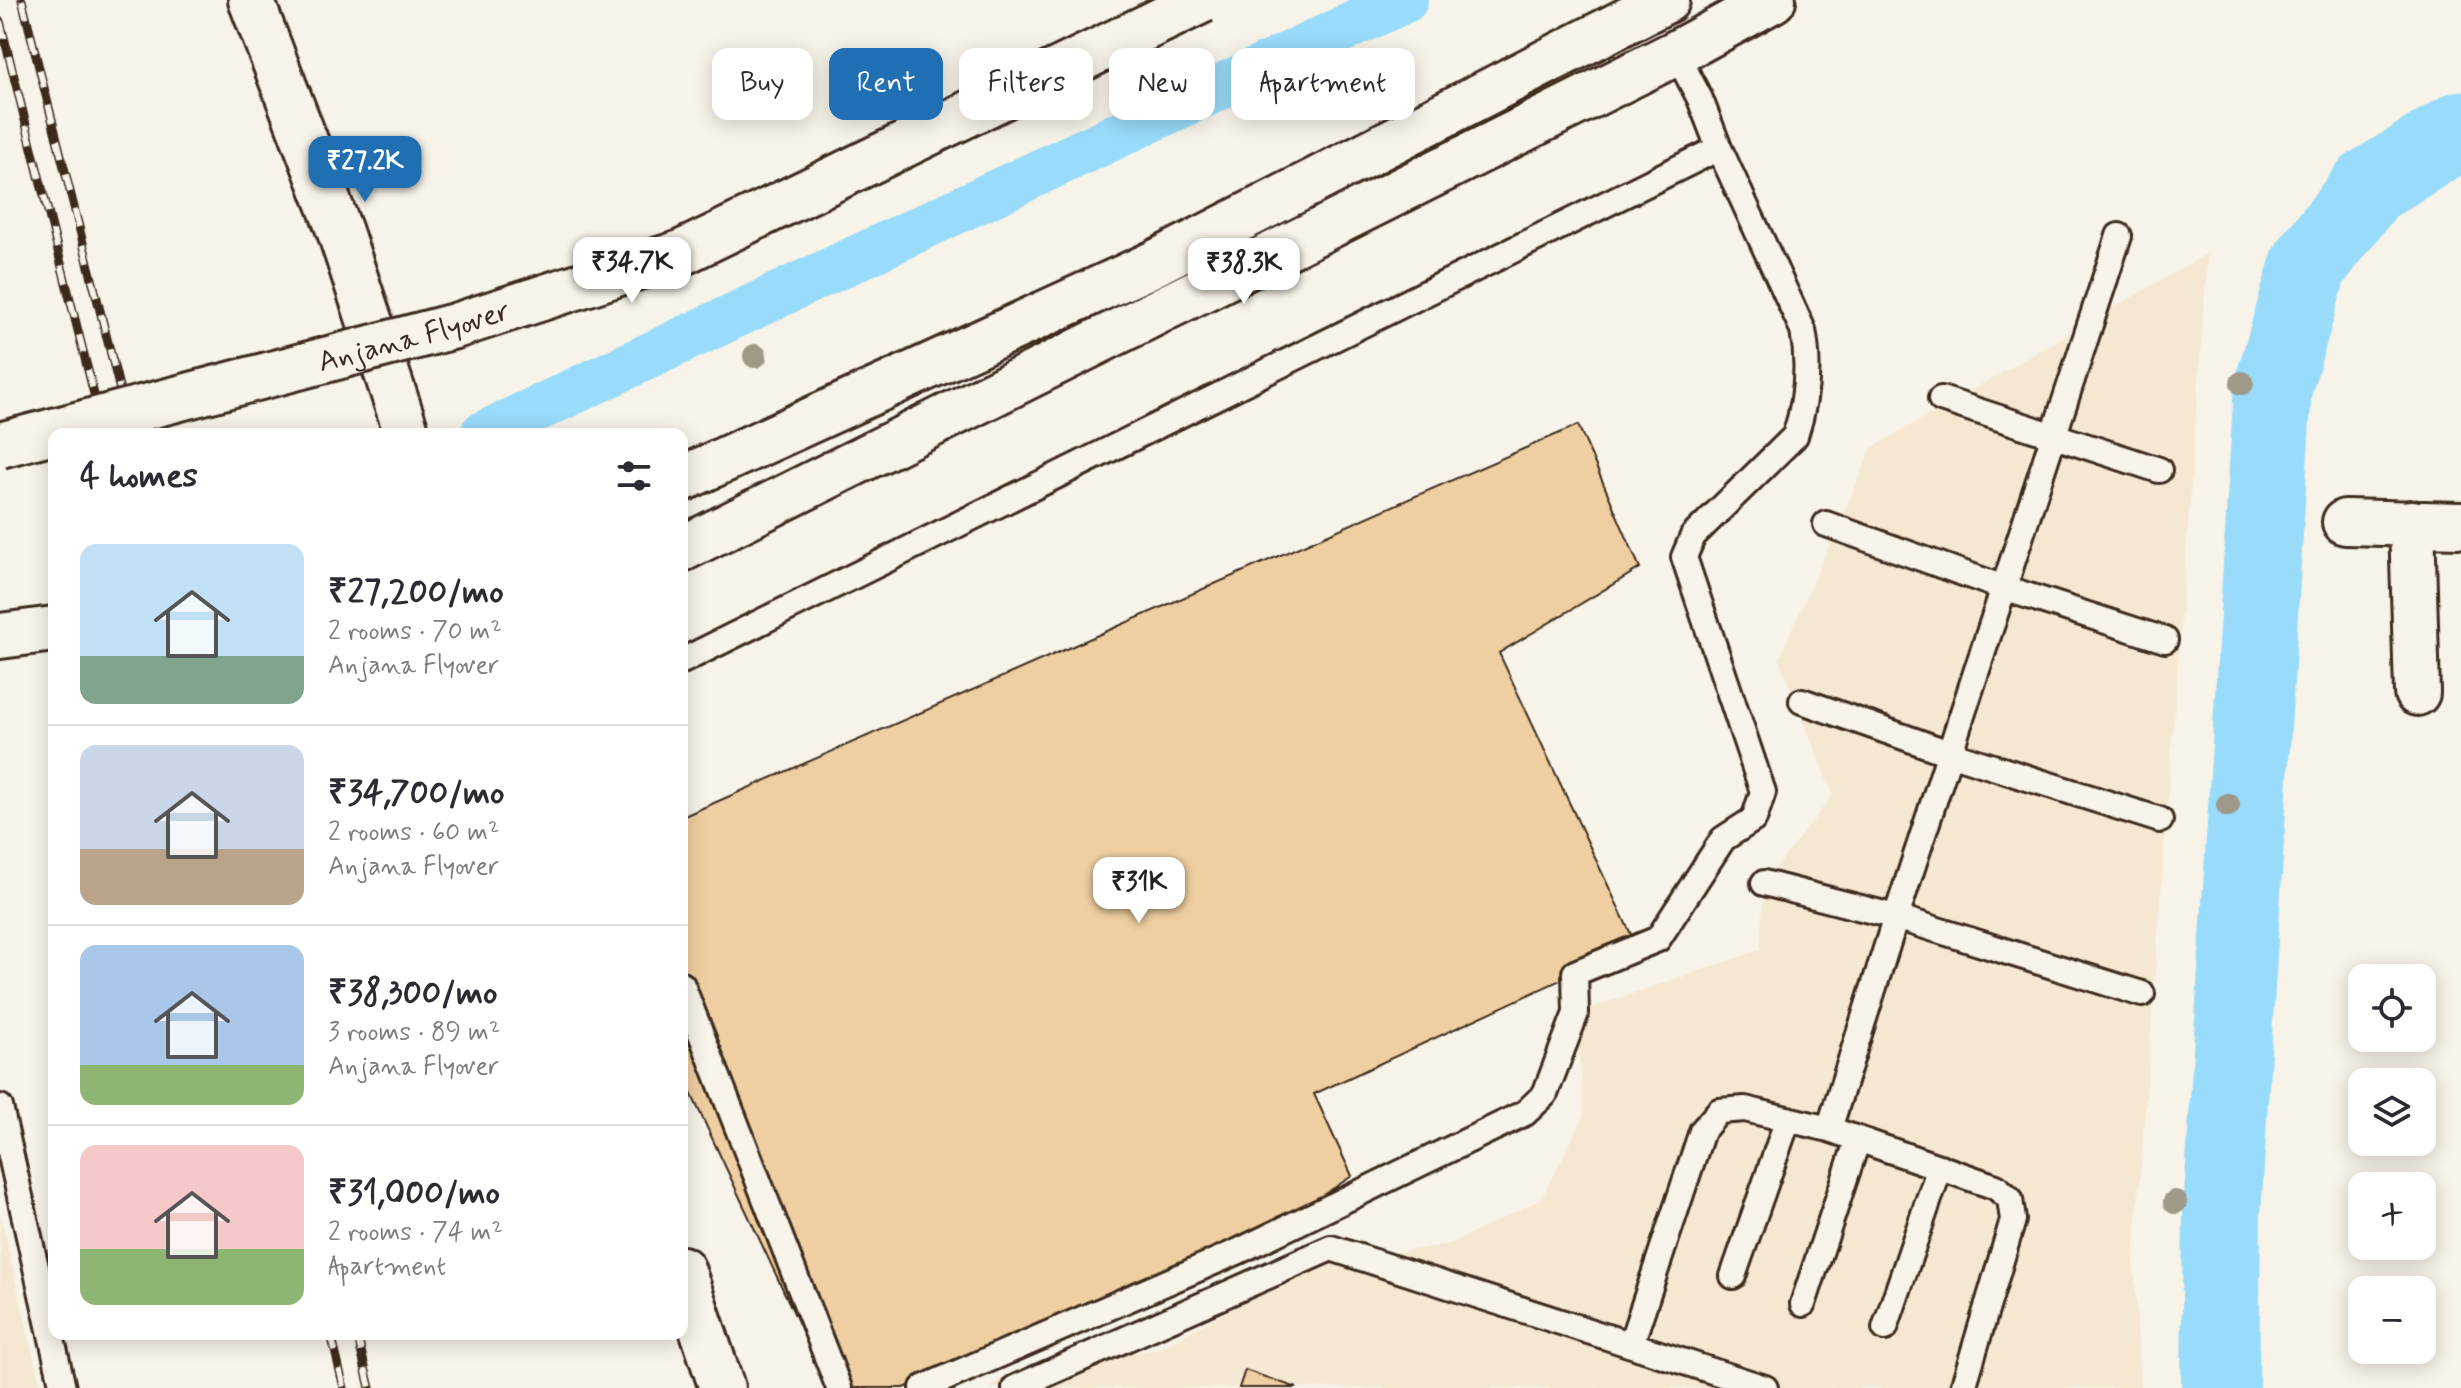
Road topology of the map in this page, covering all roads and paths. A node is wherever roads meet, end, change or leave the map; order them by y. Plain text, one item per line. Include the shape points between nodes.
1 (251, 0) edge
2 (1203, 0) edge
3 (1667, 0) edge
4 (1773, 0) edge
5 (1676, 53) junction
6 (1719, 148) junction
7 (2119, 236) dead end
8 (1941, 399) dead end
9 (65, 428) edge
10 (405, 428) edge
11 (48, 432) edge
12 (2054, 436) junction
13 (0, 445) edge
14 (2159, 470) dead end
15 (688, 476) edge
16 (2345, 522) dead end
17 (2412, 523) junction
18 (1826, 524) dead end
19 (2461, 525) edge
20 (688, 546) edge
21 (2004, 588) junction
22 (48, 630) edge
23 (0, 636) edge
24 (2165, 640) dead end
25 (688, 658) edge
26 (2417, 693) dead end
27 (1802, 701) dead end
28 (1949, 753) junction
29 (2160, 820) dead end
30 (1764, 883) dead end
31 (1896, 917) junction
32 (2142, 994) dead end
33 (688, 1000) edge
34 (0, 1107) edge
35 (1788, 1119) junction
36 (1829, 1129) junction
37 (1858, 1139) junction
38 (1940, 1167) junction
39 (1733, 1276) dead end
40 (688, 1287) edge
41 (1803, 1304) dead end
42 (48, 1321) edge
43 (1885, 1328) dead end
44 (52, 1340) edge
45 (1631, 1344) junction
46 (63, 1388) edge
47 (722, 1388) edge
48 (839, 1388) edge
49 (923, 1388) edge
50 (1015, 1388) edge
51 (1765, 1388) edge
52 (1963, 1388) edge

1 - 10 main road via 340,232
2 - 9 main road, Anjana Flyover, bridge via 681,253 455,326
3 - 15 main road via 1151,265
4 - 5 main road
5 - 6 lane
5 - 20 main road
6 - 25 lane
6 - 49 lane via 1803,330 1808,353 1808,379 1795,436 1693,536 1684,557 1763,792 1754,819 1723,839 1658,939 1575,973 1576,1013 1545,1094 1525,1113 1239,1251
7 - 12 lane
8 - 12 lane
11 - 13 main road, Anjana Flyover, bridge
12 - 14 lane
12 - 21 lane
16 - 17 main road
17 - 19 main road
17 - 26 main road
18 - 21 lane
21 - 24 lane
21 - 28 lane
22 - 23 main road
27 - 28 lane
28 - 29 lane
28 - 31 lane
30 - 31 lane
31 - 32 lane
31 - 36 lane
33 - 48 lane
34 - 42 lane
35 - 36 lane
35 - 39 lane
35 - 45 lane via 1745,1109 1719,1111 1702,1131
36 - 37 lane
37 - 38 lane
37 - 41 lane
38 - 43 lane
38 - 52 lane via 1996,1187 2010,1199 2013,1220
40 - 47 main road
44 - 46 lane
45 - 50 lane via 1331,1248
45 - 51 lane

